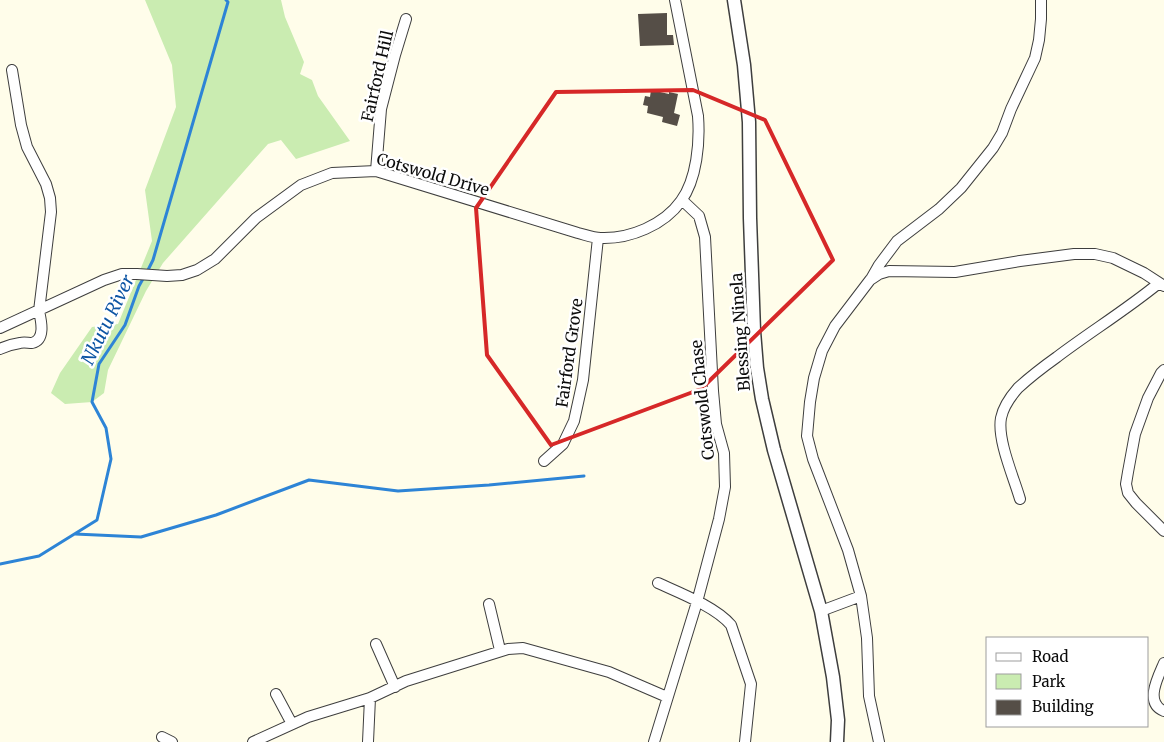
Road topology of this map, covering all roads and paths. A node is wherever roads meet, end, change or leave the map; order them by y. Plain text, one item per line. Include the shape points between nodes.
1 (675, 0) edge
2 (734, 0) edge
3 (1041, 0) edge
4 (406, 19) dead end
5 (12, 70) dead end
6 (376, 170) junction
7 (682, 200) junction
8 (598, 238) junction
9 (870, 280) junction
10 (1161, 285) edge
11 (39, 310) junction
12 (0, 328) edge
13 (0, 349) edge
14 (1164, 370) edge
15 (544, 461) dead end
16 (1020, 499) dead end
17 (1164, 531) edge
18 (658, 583) dead end
19 (861, 596) junction
20 (697, 602) junction
21 (489, 604) dead end
22 (821, 611) junction
23 (376, 644) dead end
24 (500, 650) junction
25 (1164, 663) edge
26 (394, 686) junction
27 (276, 694) dead end
28 (667, 697) junction
29 (370, 698) junction
30 (1164, 711) edge
31 (292, 724) junction
32 (253, 742) edge
33 (368, 742) edge
34 (654, 742) edge
35 (745, 742) edge
36 (837, 742) edge
37 (879, 742) edge

1 - 7 street, Cotswold Drive via 699,132 694,171
2 - 22 street, Blessing Ninela via 744,65 748,122 757,368 774,450
3 - 9 street via 1039,40 1034,58 1002,133 961,188 898,241
4 - 6 street, Fairford Hill via 381,109
5 - 11 street via 27,147 50,198
6 - 8 street, Cotswold Drive
6 - 11 street, Cotswold Drive via 332,174 301,185 256,218 198,270 167,276 122,274
7 - 8 street, Cotswold Drive via 672,212 644,230 615,238
7 - 20 street, Cotswold Chase via 699,216 705,237 713,392 716,424 724,453 724,487 719,519
8 - 15 street, Fairford Grove via 583,380 574,421 562,444
9 - 10 street via 889,272 955,272 1020,261 1095,254 1113,258
9 - 19 street via 835,326 822,351 810,402 808,436
10 - 16 street via 1035,373 1005,406 1001,434
11 - 12 street, Cotswold Drive
11 - 13 street via 42,331 38,341
14 - 17 street via 1148,398 1135,434 1126,484 1132,498
18 - 20 street
19 - 22 street
19 - 37 street via 867,638 869,696
20 - 28 street, Cotswold Chase
20 - 35 street via 732,626 751,684
21 - 24 street
22 - 36 street, Blessing Ninela via 833,677
23 - 26 street
24 - 26 street
24 - 28 street via 523,648 609,672
25 - 30 street via 1153,699 1158,709
26 - 29 street
27 - 31 street
28 - 34 street, Cotswold Chase
29 - 31 street
29 - 33 street
31 - 32 street

